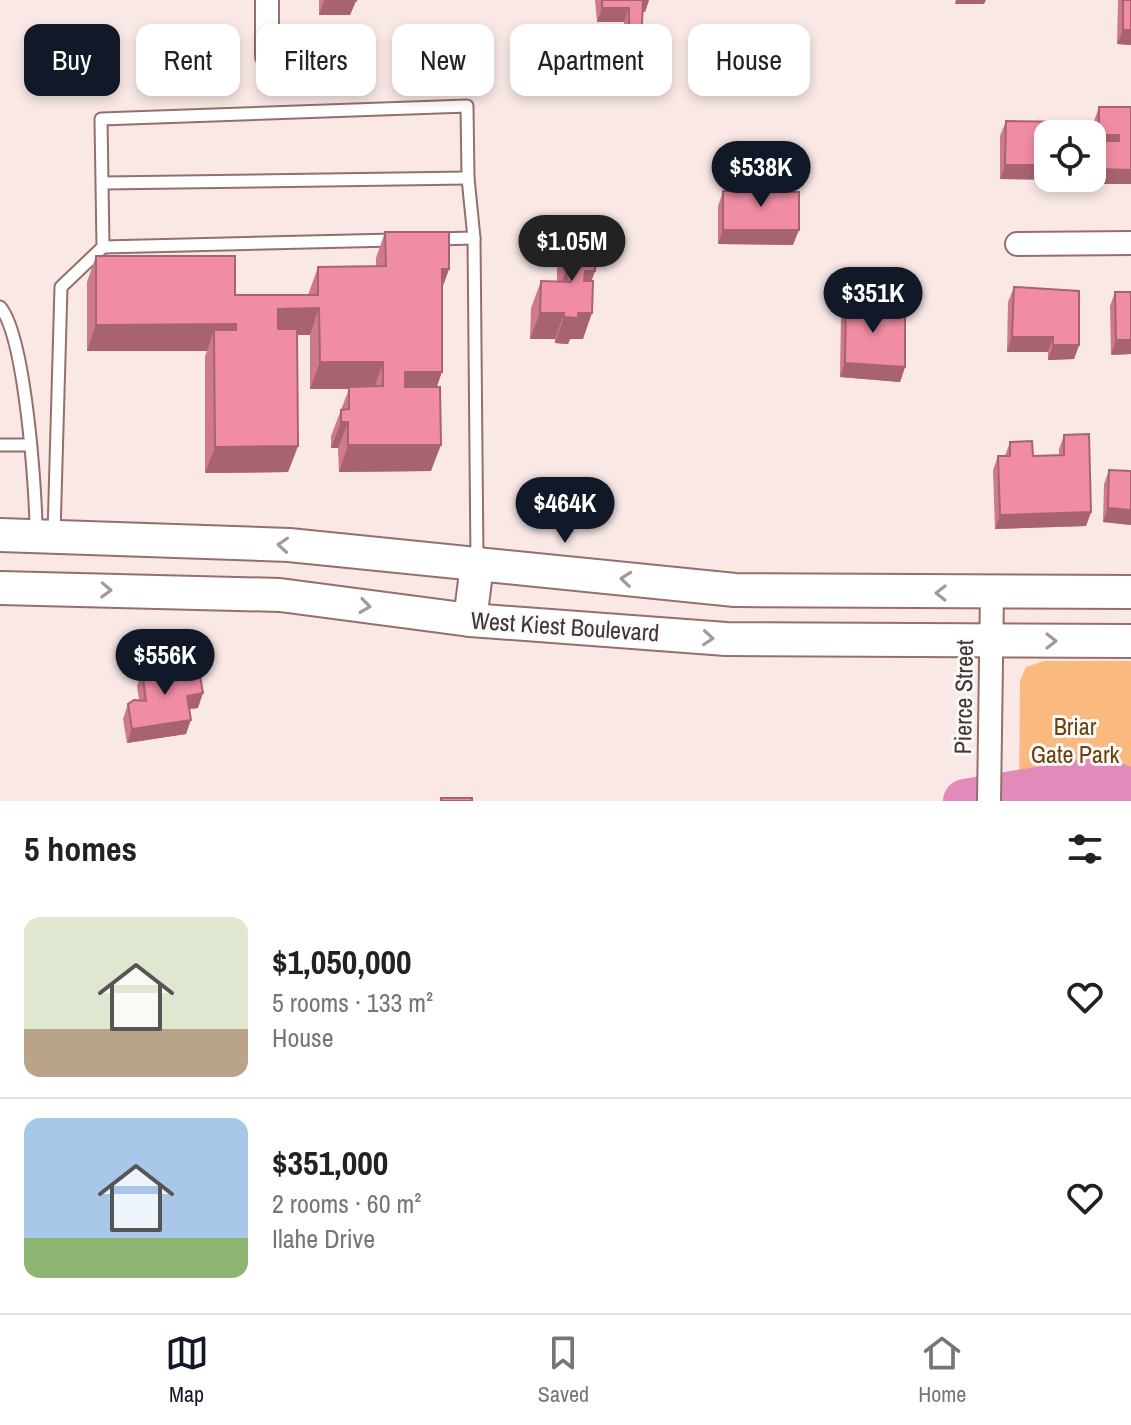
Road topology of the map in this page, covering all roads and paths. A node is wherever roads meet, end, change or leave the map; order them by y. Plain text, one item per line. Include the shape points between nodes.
1 (267, 0) edge
2 (267, 24) edge
3 (468, 178) junction
4 (103, 183) junction
5 (474, 238) junction
6 (428, 239) edge
7 (413, 240) edge
8 (1131, 243) edge
9 (1017, 244) dead end
10 (103, 247) junction
11 (0, 307) edge
12 (0, 445) edge
13 (28, 445) junction
14 (0, 535) edge
15 (45, 535) junction
16 (477, 565) junction
17 (0, 588) edge
18 (48, 588) junction
19 (1131, 592) edge
20 (992, 593) junction
21 (470, 620) junction
22 (990, 641) junction
23 (1131, 641) edge
24 (989, 801) edge

1 - 2 street
3 - 4 lane
3 - 4 lane via 467,106 101,119
3 - 5 lane
4 - 10 lane
5 - 6 lane
5 - 16 lane
7 - 10 lane
8 - 9 street
10 - 15 lane via 61,287
11 - 13 lane via 9,318 21,364
12 - 13 lane
13 - 15 lane
14 - 15 main road
16 -> 15 main road via 289,545
15 - 18 main road
20 -> 16 main road via 735,590
16 - 21 main road
17 - 18 main road, West Kiest Boulevard
18 -> 21 main road, West Kiest Boulevard via 280,595
19 - 20 main road
20 - 22 street, Pierce Street
21 -> 22 main road, West Kiest Boulevard via 726,639
22 -> 23 main road, West Kiest Boulevard
22 - 24 street, Pierce Street

